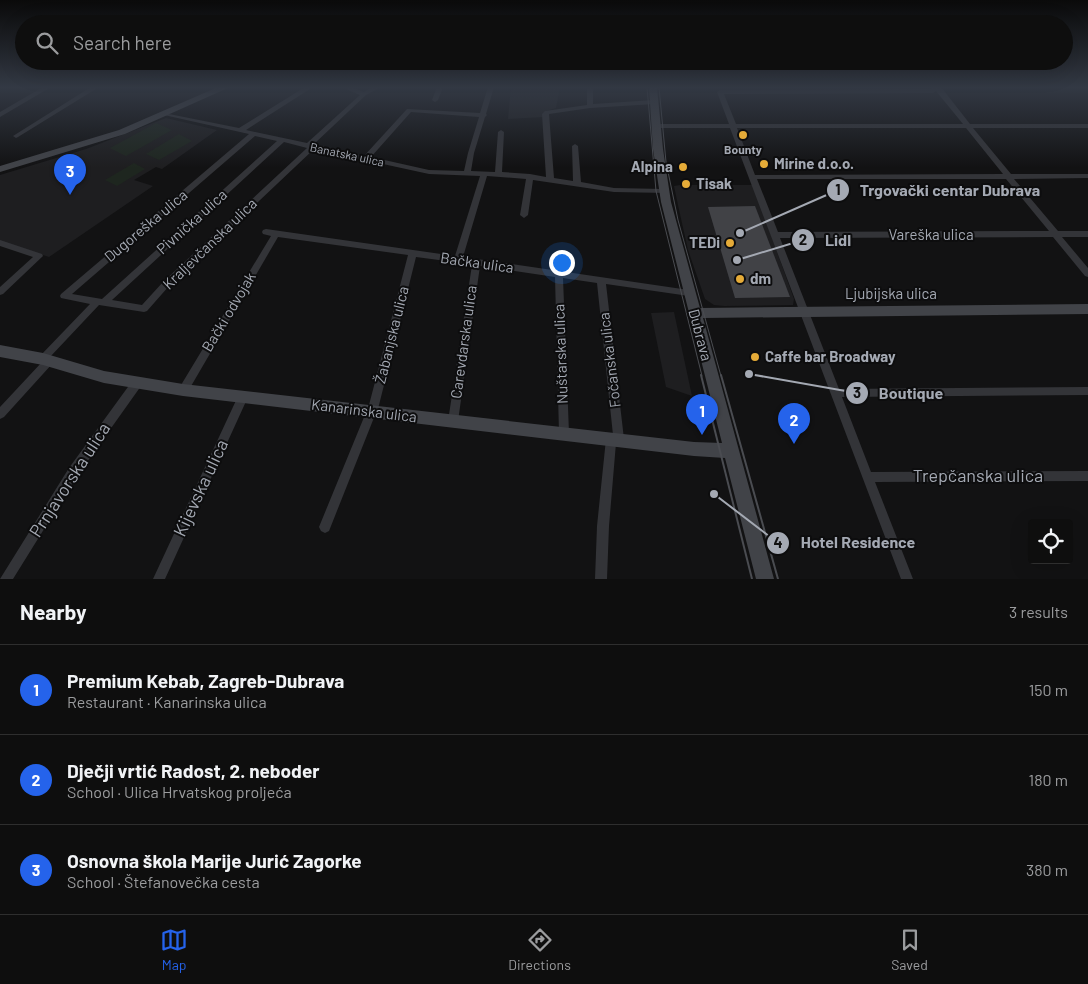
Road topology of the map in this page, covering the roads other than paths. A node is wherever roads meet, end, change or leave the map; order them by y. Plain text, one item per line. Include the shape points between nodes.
1 (52, 114) edge
2 (166, 114) joint
3 (266, 114) edge
4 (344, 114) edge
5 (405, 114) edge
6 (469, 114) edge
7 (545, 114) edge
8 (655, 114) edge
9 (728, 114) edge
10 (956, 114) edge
11 (484, 115) joint
12 (656, 126) junction
13 (733, 126) junction
14 (1088, 126) edge
15 (966, 127) junction
16 (239, 131) junction
17 (500, 132) dead end
18 (253, 134) junction
19 (16, 136) dead end
20 (282, 140) junction
21 (575, 146) dead end
22 (310, 147) junction
23 (366, 159) junction
24 (0, 169) edge
25 (468, 173) junction
26 (484, 174) junction
27 (498, 174) junction
28 (530, 176) junction
29 (1008, 176) junction
30 (1088, 176) edge
31 (753, 177) junction
32 (550, 179) junction
33 (578, 186) junction
34 (664, 191) junction
35 (524, 215) dead end
36 (266, 232) dead end
37 (276, 234) junction
38 (1088, 234) edge
39 (774, 235) junction
40 (1055, 235) junction
41 (0, 243) edge
42 (412, 254) junction
43 (40, 256) joint
44 (458, 260) junction
45 (476, 263) junction
46 (1088, 274) edge
47 (559, 276) junction
48 (601, 281) junction
49 (0, 292) edge
50 (689, 293) junction
51 (100, 303) junction
52 (1088, 309) edge
53 (803, 311) junction
54 (694, 313) junction
55 (0, 350) edge
56 (46, 360) junction
57 (137, 383) junction
58 (183, 390) junction
59 (1088, 391) edge
60 (836, 393) junction
61 (243, 397) junction
62 (371, 412) junction
63 (0, 414) edge
64 (453, 421) junction
65 (564, 433) junction
66 (615, 439) junction
67 (731, 451) junction
68 (1088, 476) edge
69 (868, 477) junction
70 (325, 527) dead end
71 (6, 579) edge
72 (159, 579) edge
73 (600, 579) edge
74 (765, 579) edge
75 (907, 579) edge

1 - 19 street
2 - 16 street, Banatska ulica
2 - 24 street via 108,137
3 - 16 street
4 - 22 street, Kraljevčanska ulica
5 - 23 street
6 - 11 street
7 - 32 street
8 - 12 street, Dubrava
9 - 13 street
10 - 15 street
11 - 25 street
12 - 13 street
12 - 34 street, Dubrava
13 - 15 street
13 - 31 street
14 - 15 street
15 - 29 street
16 - 18 street, Banatska ulica
17 - 27 street
18 - 20 street, Banatska ulica
18 - 51 street, Dugoreška ulica via 64,296
20 - 22 street, Banatska ulica
20 - 51 street, Pivnička ulica
21 - 33 street
22 - 23 street, Banatska ulica
22 - 51 street, Kraljevčanska ulica via 166,284 144,309
23 - 25 street, Banatska ulica via 429,172
25 - 26 street, Banatska ulica
26 - 27 street, Banatska ulica
26 - 44 street
27 - 28 street, Banatska ulica
28 - 32 street, Banatska ulica
28 - 35 street
29 - 30 street
29 - 31 street
29 - 40 street
31 - 39 street
32 - 33 street, Banatska ulica
33 - 34 street, Banatska ulica
34 - 50 street, Dubrava
36 - 37 street, Bačka ulica
37 - 42 street, Bačka ulica
37 - 58 street, Bački odvojak
38 - 40 street, Vareška ulica
39 - 40 street, Vareška ulica
39 - 53 street
40 - 46 street
41 - 43 street
42 - 44 street, Bačka ulica
42 - 62 street, Žabanjska ulica
43 - 49 street
44 - 45 street, Bačka ulica
45 - 47 street, Bačka ulica
45 - 64 street, Carevdarska ulica
47 - 48 street, Bačka ulica
47 - 65 street, Nuštarska ulica
48 - 50 street, Bačka ulica
48 - 66 street, Fočanska ulica
50 - 54 street, Dubrava
51 - 56 street, Pivnička ulica
52 - 53 street, Ljubijska ulica
53 - 54 street, Ljubijska ulica
53 - 60 street
54 - 67 street, Dubrava
55 - 56 street, Kanarinska ulica
56 - 57 street, Kanarinska ulica
56 - 63 street, Pivnička ulica
57 - 58 street, Kanarinska ulica
57 - 71 street, Prnjavorska ulica via 73,472
58 - 61 street, Kanarinska ulica
59 - 60 street
60 - 69 street
61 - 62 street, Kanarinska ulica
61 - 72 street, Kijevska ulica
62 - 64 street, Kanarinska ulica
62 - 70 street, Žabanjska ulica
64 - 65 street, Kanarinska ulica
65 - 66 street, Kanarinska ulica
66 - 67 street, Kanarinska ulica
66 - 73 street, Fočanska ulica via 601,546
67 - 74 street, Dubrava
68 - 69 street, Trepčanska ulica
69 - 75 street

